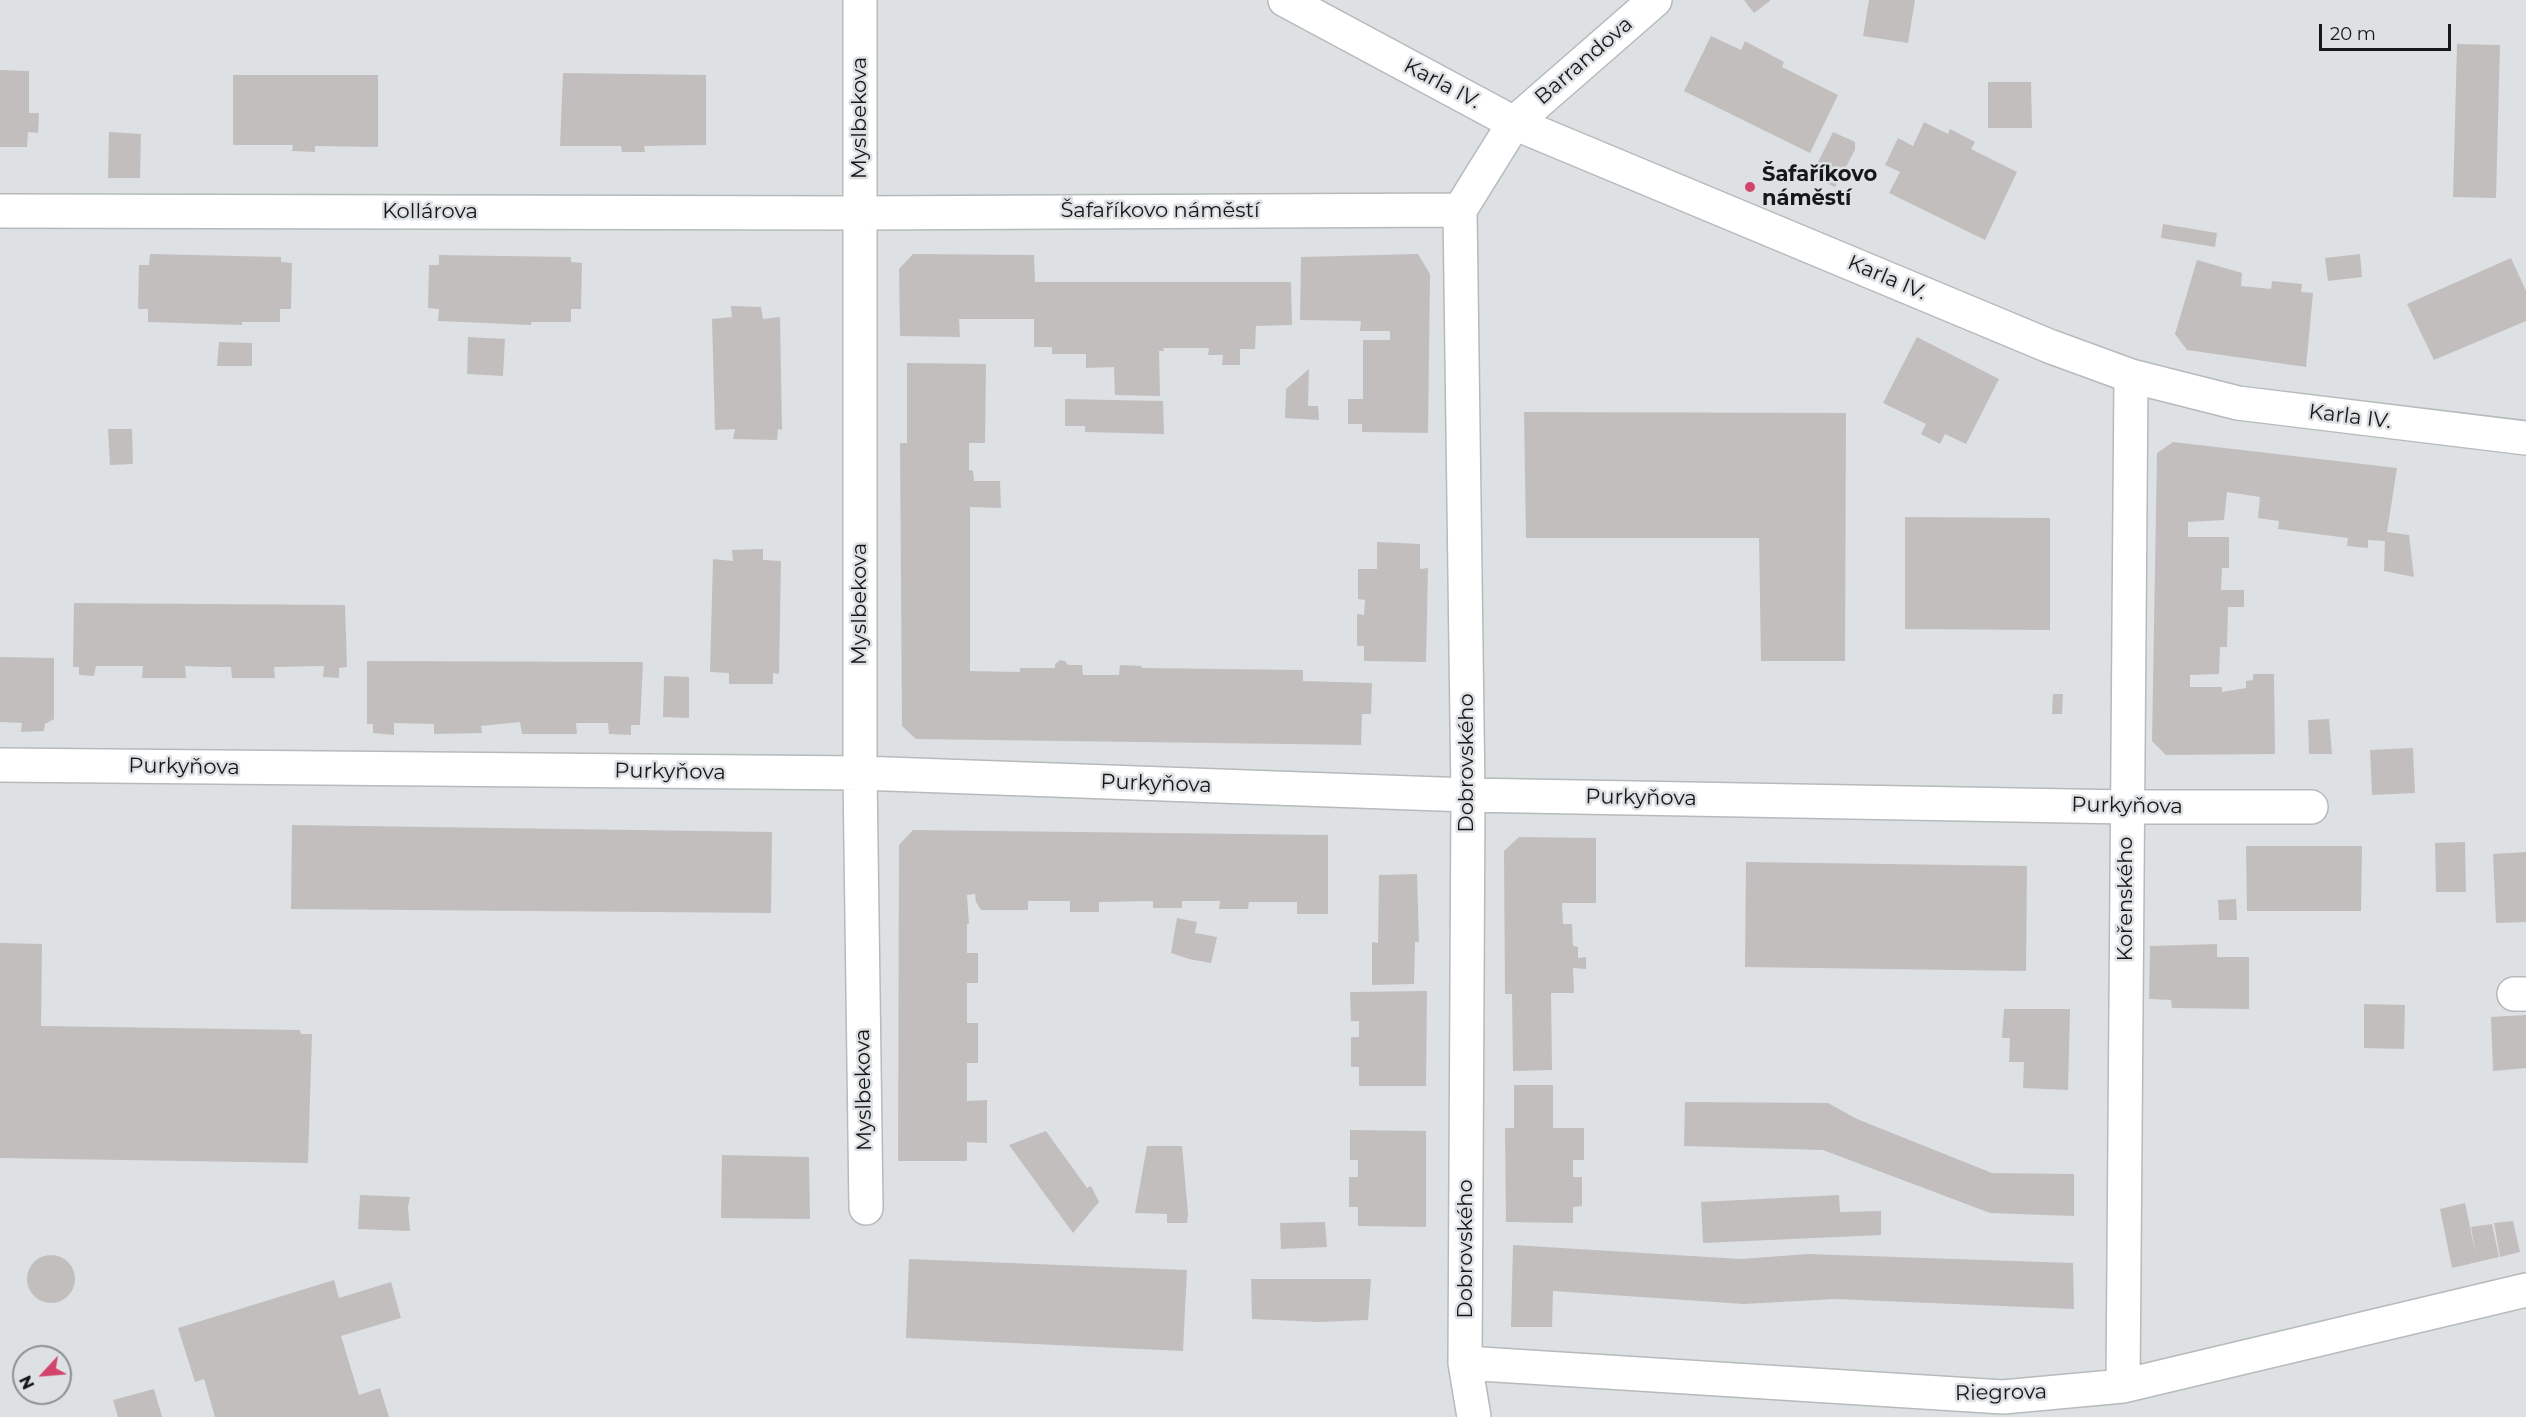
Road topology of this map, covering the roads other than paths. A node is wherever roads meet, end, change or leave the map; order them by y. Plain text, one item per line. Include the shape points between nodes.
1 (860, 0) edge
2 (1286, 0) edge
3 (1655, 0) edge
4 (1514, 123) junction
5 (1460, 210) junction
6 (0, 211) edge
7 (860, 213) junction
8 (2131, 376) junction
9 (2526, 438) edge
10 (0, 765) edge
11 (860, 774) junction
12 (1468, 795) junction
13 (2126, 807) junction
14 (2311, 807) dead end
15 (866, 1208) dead end
16 (2526, 1290) edge
17 (1465, 1362) junction
18 (2123, 1386) junction
19 (1474, 1417) edge

1 - 7 street, Myslbekova
2 - 4 street, Karla IV.
3 - 4 street, Barrandova
4 - 5 street
4 - 8 street, Karla IV. via 2049,346
5 - 7 street, Šafaříkovo náměstí
5 - 12 street, Dobrovského
6 - 7 street, Kollárova
7 - 11 street, Myslbekova
8 - 9 street, Karla IV. via 2238,403
8 - 13 street, Kořenského
10 - 11 street, Purkyňova
11 - 12 street, Purkyňova
11 - 15 street, Myslbekova
12 - 13 street, Purkyňova
12 - 17 street, Dobrovského
13 - 14 street, Purkyňova
13 - 18 street, Kořenského
16 - 18 street, Riegrova
17 - 18 street, Riegrova via 2003,1397
17 - 19 street, Dobrovského

